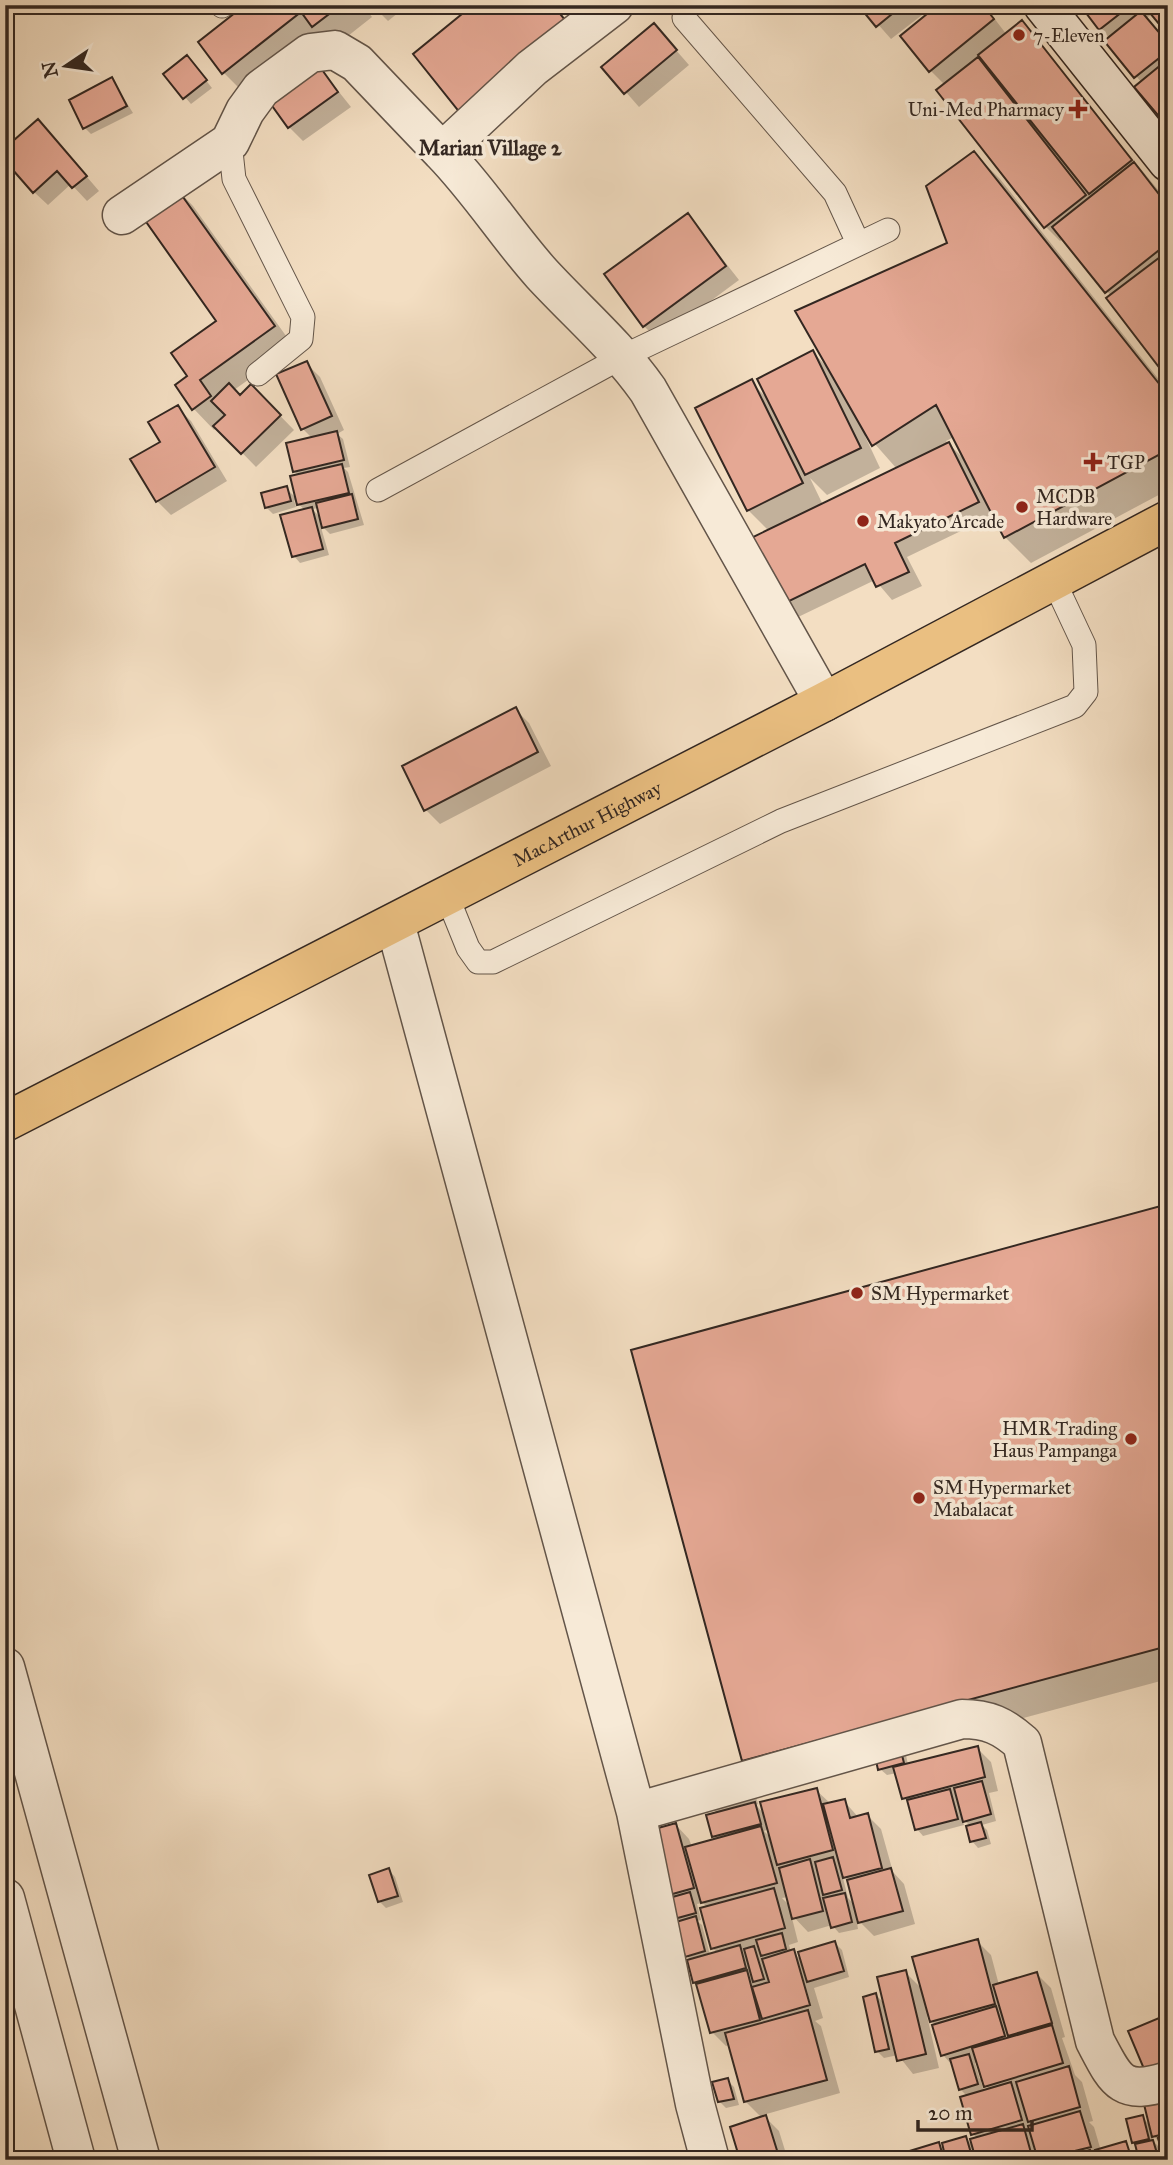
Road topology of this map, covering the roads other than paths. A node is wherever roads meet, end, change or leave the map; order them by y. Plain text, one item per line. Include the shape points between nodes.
1 (614, 5) edge
2 (1043, 5) edge
3 (684, 18) dead end
4 (230, 142) junction
5 (442, 152) junction
6 (1168, 162) edge
7 (122, 215) dead end
8 (888, 230) dead end
9 (858, 243) junction
10 (624, 356) junction
11 (258, 374) dead end
12 (378, 490) dead end
13 (1165, 530) edge
14 (1054, 581) junction
15 (824, 702) junction
16 (447, 896) junction
17 (395, 923) junction
18 (5, 1122) edge
19 (5, 1667) edge
20 (636, 1812) junction
21 (5, 1898) edge
22 (1168, 2081) edge
23 (76, 2160) edge
24 (141, 2160) edge
25 (710, 2160) edge

1 - 5 street via 532,68
2 - 6 street
3 - 9 lane via 835,193
4 - 5 street via 261,89 310,53 335,50 357,63
4 - 7 street
4 - 11 lane via 234,179 303,317 301,339
5 - 10 street via 541,273
8 - 9 lane
9 - 10 lane
10 - 12 lane
10 - 15 street via 648,390
13 - 14 highway, MacArthur Highway
14 - 15 highway, MacArthur Highway
14 - 16 lane via 1084,645 1086,692 1075,706 781,821 493,962 478,962 468,948
15 - 16 highway, MacArthur Highway
16 - 17 highway, MacArthur Highway
17 - 18 highway, MacArthur Highway
17 - 20 street
19 - 24 street
20 - 22 street via 962,1719 1003,1726 1022,1743 1095,2041 1111,2071 1128,2087 1142,2089
20 - 25 street
21 - 23 street

